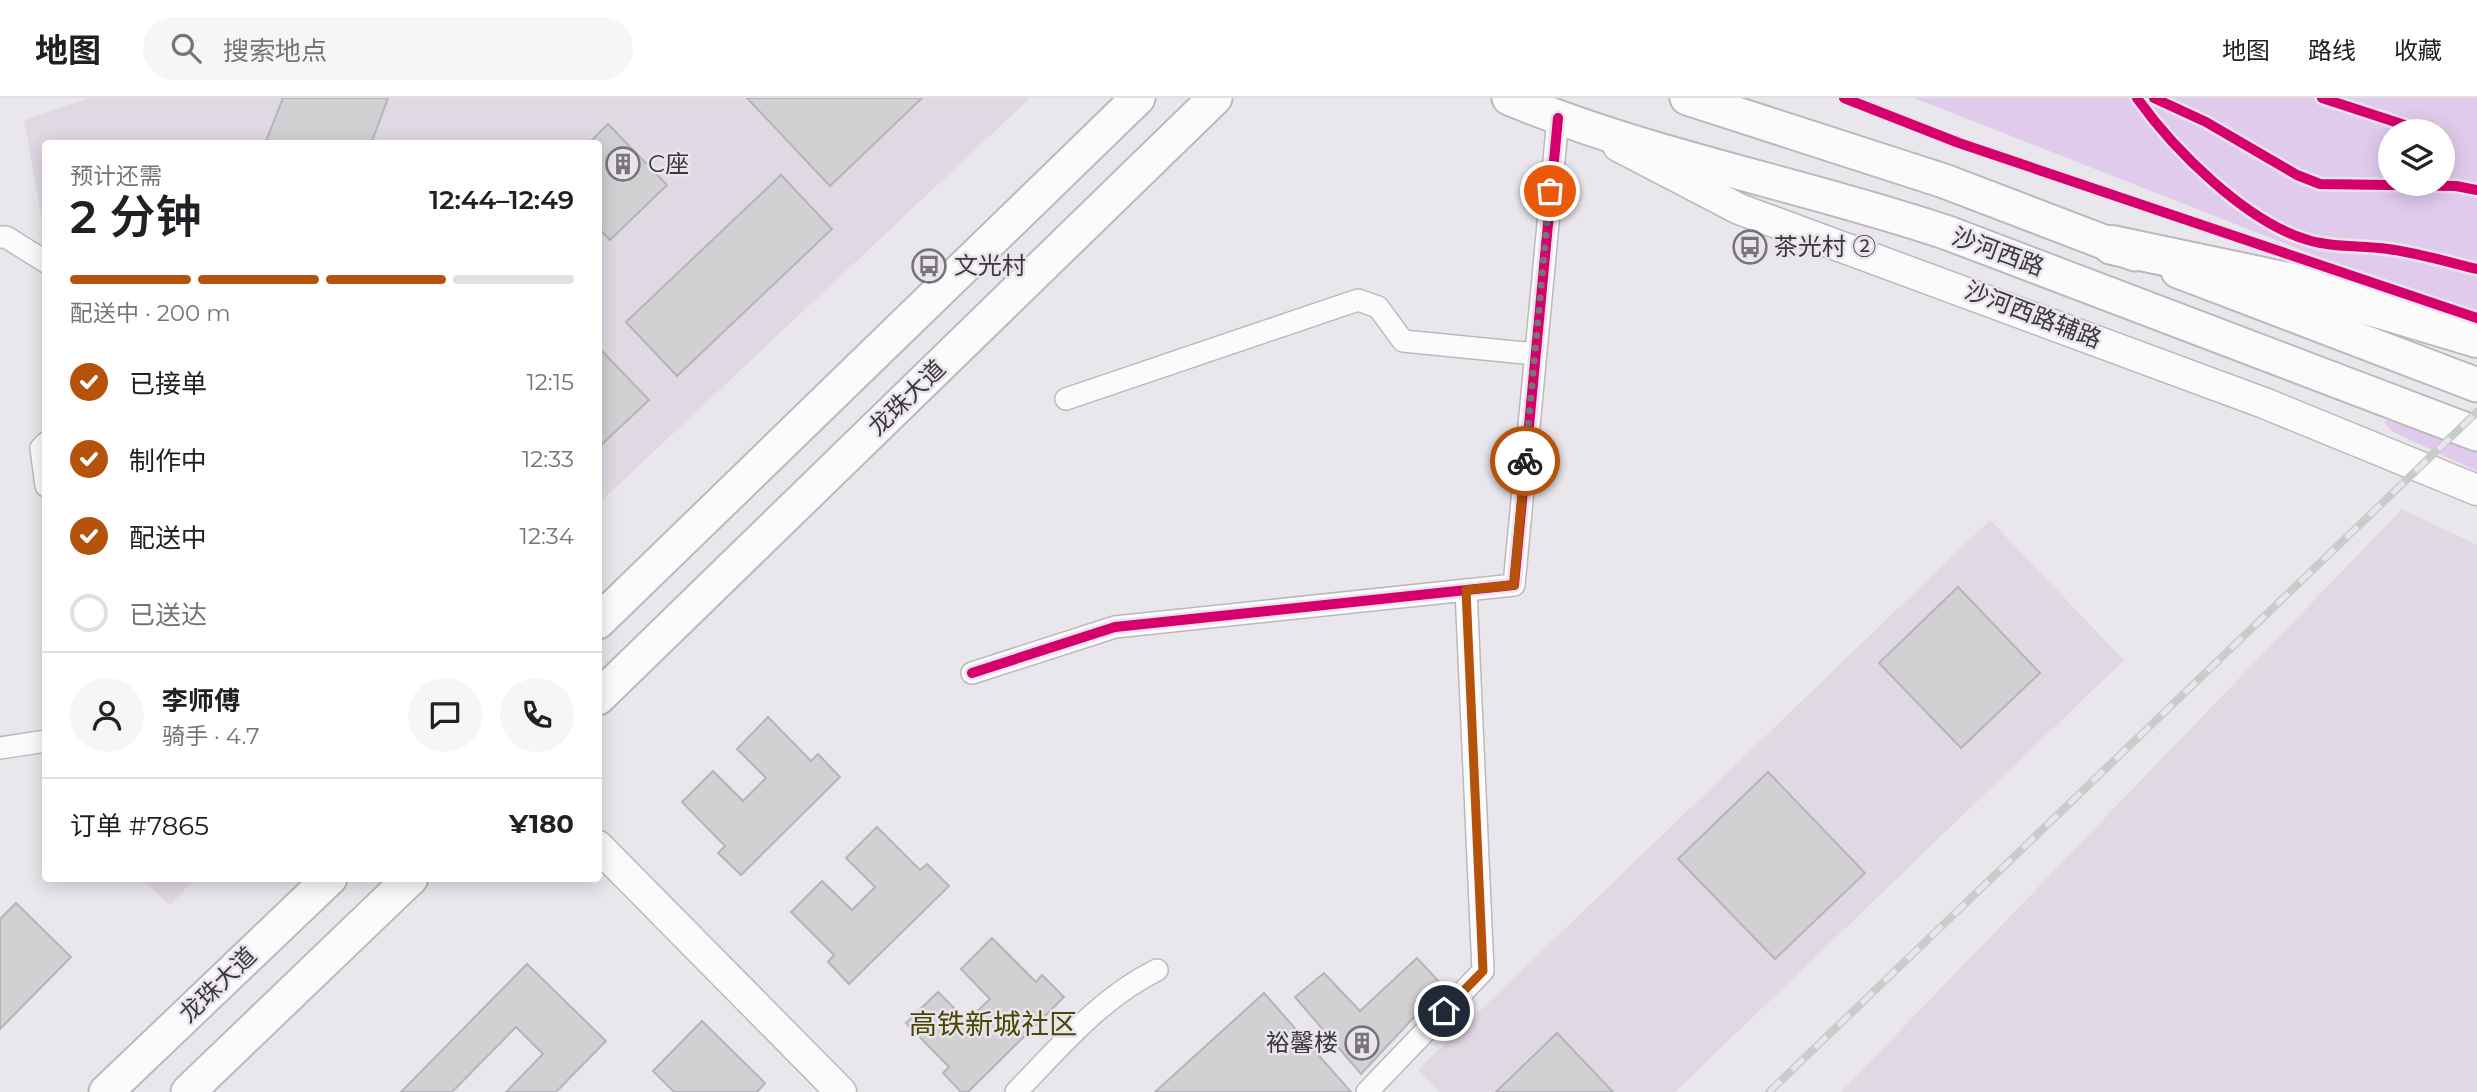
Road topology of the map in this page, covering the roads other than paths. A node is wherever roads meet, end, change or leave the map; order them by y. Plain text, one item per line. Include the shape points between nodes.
1 (1138, 98) edge
2 (1509, 98) edge
3 (1687, 98) edge
4 (1214, 103) edge
5 (1558, 118) junction
6 (1594, 132) junction
7 (0, 237) edge
8 (2112, 245) junction
9 (42, 260) edge
10 (2477, 338) edge
11 (1535, 354) junction
12 (2477, 385) edge
13 (1066, 399) dead end
14 (2477, 433) edge
15 (2477, 490) edge
16 (1466, 590) junction
17 (602, 618) edge
18 (972, 673) dead end
19 (602, 694) edge
20 (42, 742) edge
21 (0, 748) edge
22 (602, 850) edge
23 (326, 882) edge
24 (407, 882) edge
25 (1157, 970) dead end
26 (828, 1087) edge
27 (106, 1092) edge
28 (188, 1092) edge
29 (1016, 1092) edge
30 (1367, 1092) edge

1 - 17 main road
2 - 5 main road, 沙河西路
3 - 8 main road, 沙河西路 via 1944,181
4 - 19 main road, 龙珠大道
5 - 6 main road, 沙河西路
5 - 11 street
6 - 14 main road, 沙河西路 via 1916,222
6 - 15 main road, 沙河西路辅路 via 1739,209 2225,388
7 - 9 street
8 - 10 highway via 2297,284
8 - 12 main road, 沙河西路
11 - 13 street via 1404,341 1378,307 1358,300
11 - 16 street via 1514,585
16 - 18 street via 1115,627
16 - 30 street via 1483,971
20 - 21 street
22 - 26 main road
23 - 27 main road, 龙珠大道
24 - 28 main road
25 - 29 street via 1128,984 1102,1005

